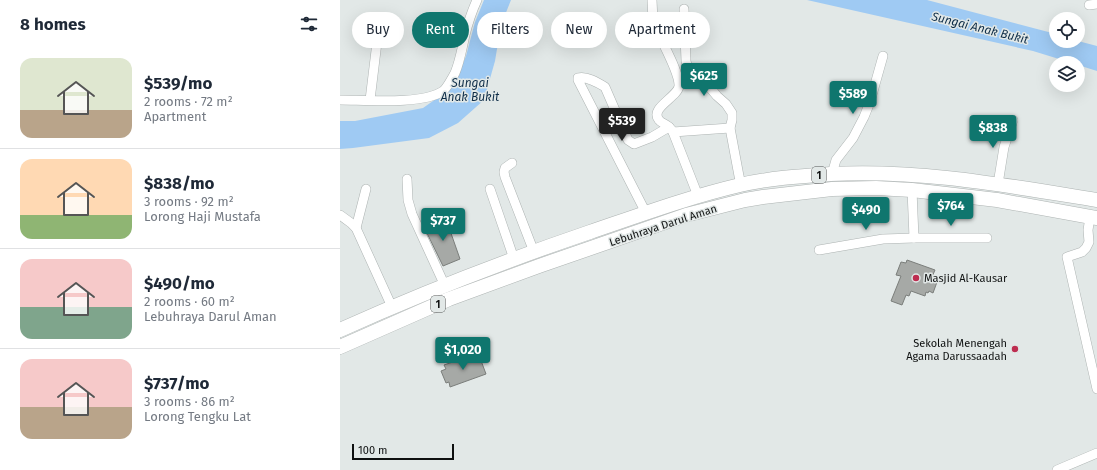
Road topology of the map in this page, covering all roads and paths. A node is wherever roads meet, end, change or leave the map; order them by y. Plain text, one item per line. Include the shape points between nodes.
1 (477, 0) edge
2 (652, 0) edge
3 (684, 9) dead end
4 (376, 48) edge
5 (883, 56) dead end
6 (340, 100) edge
7 (370, 100) junction
8 (1013, 120) dead end
9 (730, 128) junction
10 (671, 129) junction
11 (512, 163) dead end
12 (832, 174) junction
13 (407, 179) dead end
14 (741, 184) junction
15 (998, 184) junction
16 (366, 189) dead end
17 (490, 189) dead end
18 (912, 190) junction
19 (698, 196) junction
20 (1097, 200) edge
21 (646, 213) junction
22 (340, 216) edge
23 (1094, 218) edge
24 (356, 228) junction
25 (580, 236) junction
26 (914, 238) junction
27 (987, 238) dead end
28 (603, 244) junction
29 (549, 247) junction
30 (820, 250) dead end
31 (534, 252) junction
32 (572, 255) junction
33 (514, 259) junction
34 (444, 286) junction
35 (392, 307) junction
36 (340, 330) edge
37 (340, 347) edge
38 (1097, 389) edge
39 (1097, 453) edge
40 (1057, 470) edge

1 - 7 street via 454,74 444,90 422,98
2 - 10 street via 654,26 679,79 678,90 662,104 657,116 659,121
3 - 9 street via 688,69 701,77 726,104 732,113
4 - 7 street
5 - 12 street via 864,117 853,138 836,160
6 - 7 street
8 - 15 street via 1004,147
9 - 10 street
9 - 14 street
10 - 19 street
10 - 21 street via 634,144 628,140 605,86 584,77 578,78
11 - 31 street via 505,168 505,177
12 - 14 highway, Lebuhraya Darul Aman / 1
12 - 15 highway, Lebuhraya Darul Aman / 1 via 909,174
13 - 34 street via 412,214
14 - 19 highway, Lebuhraya Darul Aman / 1
15 - 20 highway, Lebuhraya Darul Aman / 1
16 - 24 street
17 - 33 street
18 - 23 highway, Lebuhraya Darul Aman / 1 via 997,200
18 - 26 street
18 - 28 highway, Lebuhraya Darul Aman / 1 via 832,189 763,197 686,215
19 - 21 highway, Lebuhraya Darul Aman / 1
21 - 25 highway, Lebuhraya Darul Aman / 1
22 - 24 street
23 - 38 street via 1088,230 1089,242 1086,248 1067,257
24 - 35 street
25 - 28 highway via 591,243
25 - 29 highway, Lebuhraya Darul Aman / 1
26 - 27 street
26 - 30 street via 883,239
28 - 32 highway, Lebuhraya Darul Aman / 1
29 - 31 highway, Lebuhraya Darul Aman / 1
29 - 32 highway via 561,246 568,249
31 - 33 highway, Lebuhraya Darul Aman / 1
32 - 37 highway, Lebuhraya Darul Aman / 1 via 449,299
33 - 34 highway, Lebuhraya Darul Aman / 1
34 - 35 highway, Lebuhraya Darul Aman / 1
35 - 36 highway, Lebuhraya Darul Aman / 1
39 - 40 street

